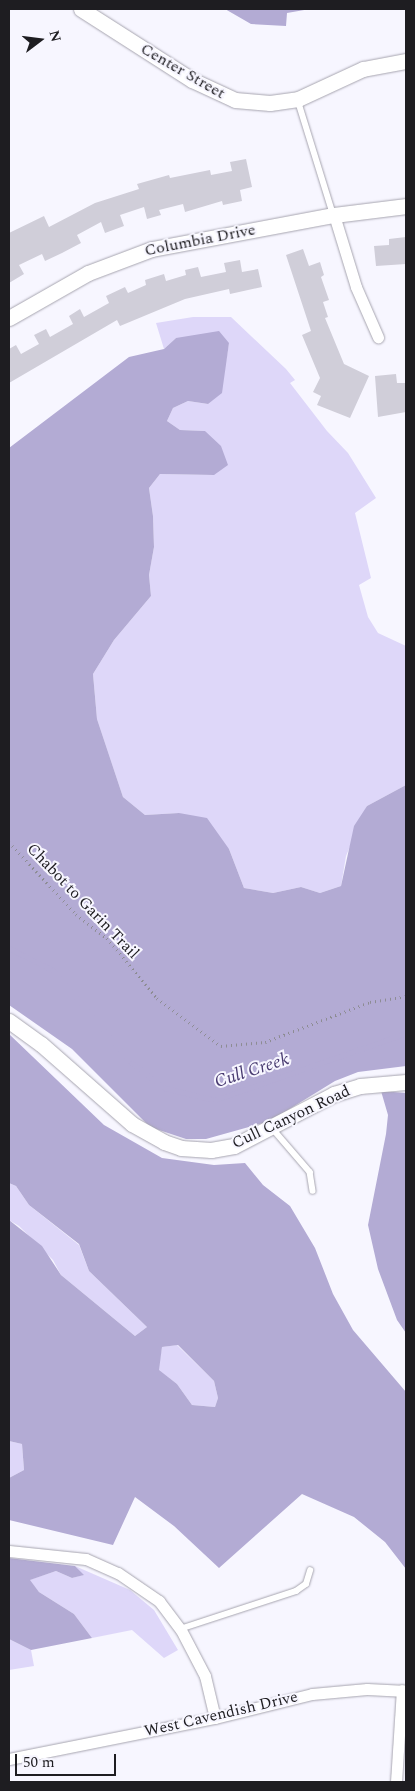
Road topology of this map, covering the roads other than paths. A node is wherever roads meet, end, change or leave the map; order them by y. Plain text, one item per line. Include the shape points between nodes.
1 (81, 9) edge
2 (406, 61) edge
3 (298, 100) junction
4 (406, 206) edge
5 (334, 215) junction
6 (9, 318) edge
7 (378, 337) dead end
8 (9, 1021) edge
9 (406, 1082) edge
10 (273, 1128) junction
11 (313, 1192) dead end
12 (9, 1551) edge
13 (310, 1571) dead end
14 (180, 1629) junction
15 (404, 1691) edge
16 (215, 1718) junction
17 (9, 1759) edge
18 (396, 1782) edge

1 - 3 street, Center Street via 217,94 254,103
2 - 3 street, Center Street via 364,69
3 - 5 lane
4 - 5 street, Columbia Drive
5 - 6 street, Columbia Drive via 173,244 135,254 88,273
5 - 7 street via 356,288
8 - 10 street, Cull Canyon Road via 41,1044 132,1124 164,1142 181,1148 222,1148
9 - 10 street, Cull Canyon Road via 345,1090
10 - 11 lane via 310,1172
12 - 14 street via 86,1559 118,1573 159,1600
13 - 14 lane via 306,1584 296,1591
14 - 16 street via 204,1676
15 - 16 street, West Cavendish Drive via 367,1689 312,1694
15 - 18 street
16 - 17 street, West Cavendish Drive

